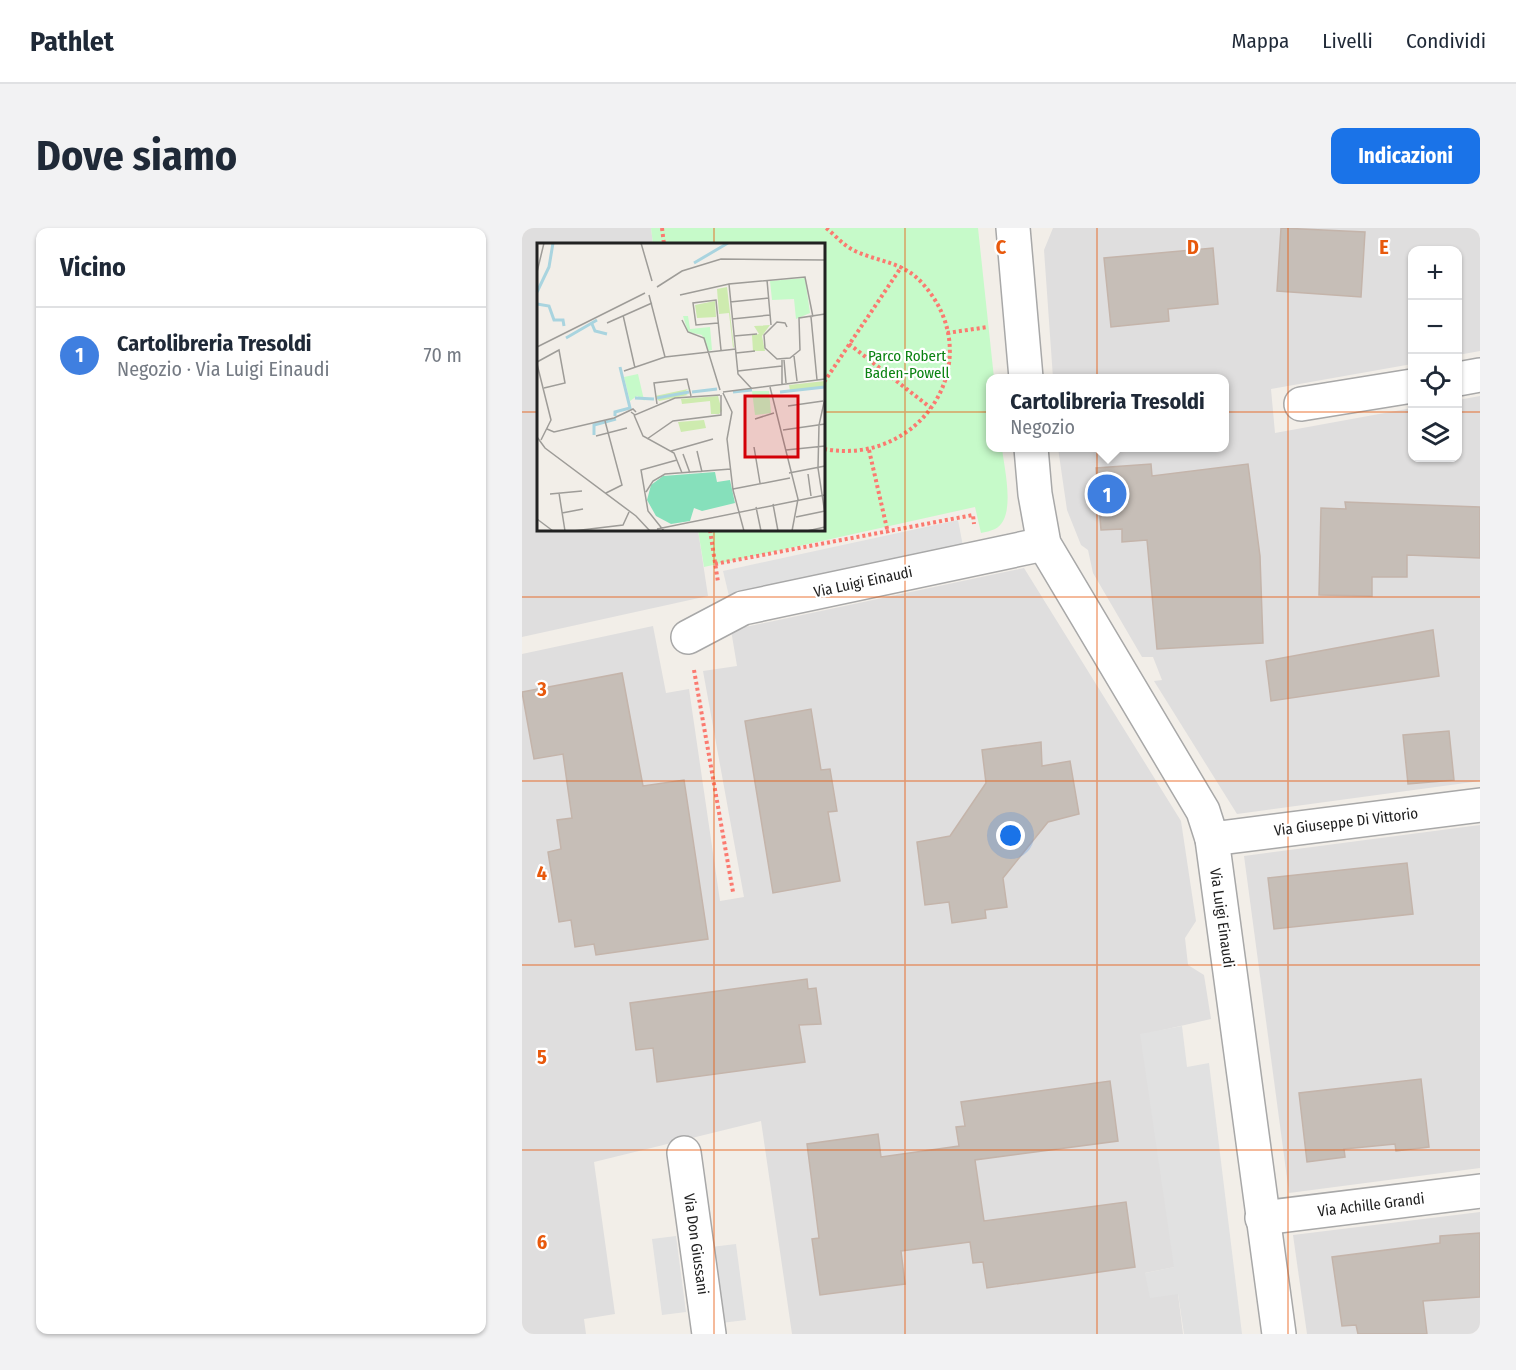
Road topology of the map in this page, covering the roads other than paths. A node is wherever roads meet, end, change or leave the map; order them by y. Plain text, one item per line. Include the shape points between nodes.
1 (1015, 230) edge
2 (1026, 374) edge
3 (1480, 375) edge
4 (1462, 378) edge
5 (1408, 387) edge
6 (1301, 404) dead end
7 (1031, 452) edge
8 (1044, 544) junction
9 (688, 637) road end
10 (1480, 805) edge
11 (1212, 839) junction
12 (684, 1154) dead end
13 (1480, 1191) edge
14 (1262, 1218) junction
15 (709, 1334) edge
16 (1279, 1334) edge

1 - 2 street
3 - 4 street
5 - 6 street
7 - 8 street, Via Luigi Einaudi
8 - 9 street, Via Luigi Einaudi via 743,608
8 - 11 street, Via Luigi Einaudi via 1203,811
10 - 11 street, Via Giuseppe Di Vittorio
11 - 14 street, Via Luigi Einaudi
12 - 15 street, Via Don Giussani
13 - 14 street, Via Achille Grandi
14 - 16 street, Via Luigi Einaudi

